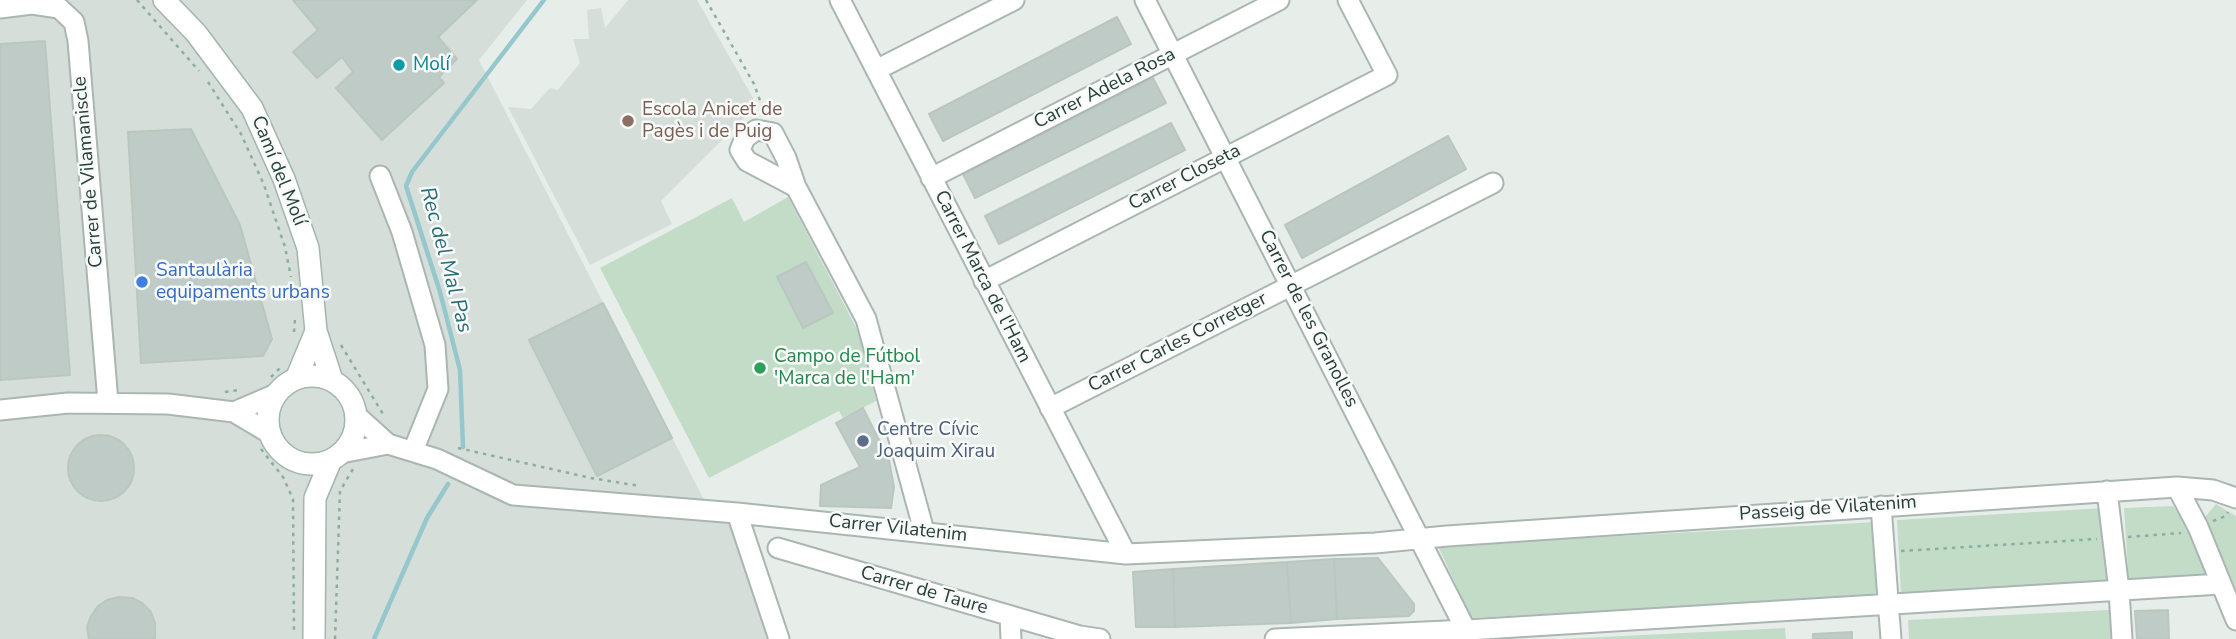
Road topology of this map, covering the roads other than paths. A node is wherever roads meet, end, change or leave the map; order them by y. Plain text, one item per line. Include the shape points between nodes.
1 (164, 0) edge
2 (840, 0) edge
3 (1014, 0) edge
4 (1145, 0) edge
5 (1279, 0) edge
6 (1348, 0) edge
7 (0, 8) edge
8 (1173, 54) junction
9 (876, 70) junction
10 (1226, 157) junction
11 (380, 176) dead end
12 (931, 177) junction
13 (1493, 183) dead end
14 (796, 187) junction
15 (984, 281) junction
16 (1292, 285) junction
17 (310, 336) junction
18 (292, 369) junction
19 (332, 380) junction
20 (273, 386) junction
21 (108, 402) junction
22 (1050, 408) junction
23 (0, 410) edge
24 (234, 412) junction
25 (356, 415) junction
26 (262, 439) junction
27 (388, 444) junction
28 (413, 451) junction
29 (295, 460) junction
30 (343, 460) junction
31 (2176, 487) junction
32 (2213, 490) junction
33 (2107, 491) junction
34 (315, 498) junction
35 (2233, 503) edge
36 (1881, 506) junction
37 (737, 513) junction
38 (778, 517) junction
39 (2198, 527) junction
40 (924, 531) junction
41 (1419, 538) junction
42 (778, 548) junction
43 (1126, 554) junction
44 (754, 558) junction
45 (2221, 584) junction
46 (2119, 590) junction
47 (1889, 605) junction
48 (1010, 616) junction
49 (2236, 620) edge
50 (1469, 635) edge
51 (1356, 637) edge
52 (314, 639) edge
53 (779, 639) edge
54 (1011, 639) edge
55 (1100, 639) edge
56 (1275, 639) edge
57 (1891, 639) edge
58 (2122, 639) edge

1 - 17 main road, Camí del Molí via 196,33 252,108 284,179 308,248
2 - 9 street, Carrer Marca de l'Ham
3 - 9 street
4 - 8 street, Carrer de les Granolles
5 - 8 street, Carrer Adela Rosa
6 - 10 street, Carrer Closeta via 1387,75
7 - 21 street, Carrer de Vilamaniscle via 32,4 59,8 74,22
8 - 10 street, Carrer de les Granolles
8 - 12 street, Carrer Adela Rosa
9 - 12 street, Carrer Marca de l'Ham
10 - 15 street, Carrer Closeta
10 - 16 street, Carrer de les Granolles
11 - 28 street via 402,232 435,345 438,389
12 - 15 street, Carrer Marca de l'Ham
13 - 16 street, Carrer Carles Corretger
14 - 14 street via 773,133 751,133 742,142 742,155
14 - 40 street via 866,319
15 - 22 street, Carrer Marca de l'Ham
16 - 22 street, Carrer Carles Corretger
16 - 41 street, Carrer de les Granolles
17 - 18 main road, Camí del Molí
17 - 19 main road, Camí del Molí
18 - 19 main road
18 - 20 main road
19 - 25 main road via 350,397
20 - 24 street
20 - 26 main road
21 - 23 street
21 - 24 street
22 - 43 street, Carrer Marca de l'Ham
24 - 26 street
25 - 27 street, Carrer Vilatenim
25 - 30 main road via 355,432
26 - 29 main road
27 - 28 street, Carrer Vilatenim
27 - 30 street, Carrer Vilatenim
28 - 37 street, Carrer Vilatenim via 513,495
29 - 30 main road via 317,464
29 - 34 main road
30 - 34 main road
31 - 32 street, Passeig de Vilatenim
31 - 33 street, Passeig de Vilatenim
31 - 39 street
32 - 35 street, Passeig de Vilatenim
32 - 39 street via 2201,508
33 - 36 street, Passeig de Vilatenim
33 - 46 street
34 - 52 main road
36 - 41 street, Passeig de Vilatenim
36 - 47 street
37 - 38 street, Carrer Vilatenim
37 - 44 street
38 - 40 street, Carrer Vilatenim
38 - 42 street
39 - 45 street
40 - 43 street, Carrer Vilatenim
41 - 43 street, Carrer Vilatenim
41 - 50 street, Carrer de les Granolles
42 - 44 street
42 - 48 street, Carrer de Taure
44 - 53 street
45 - 46 street
45 - 49 street
46 - 47 street
46 - 58 street
47 - 50 street
47 - 57 street
48 - 54 street
48 - 55 street, Carrer de Taure
50 - 51 street
51 - 56 street

